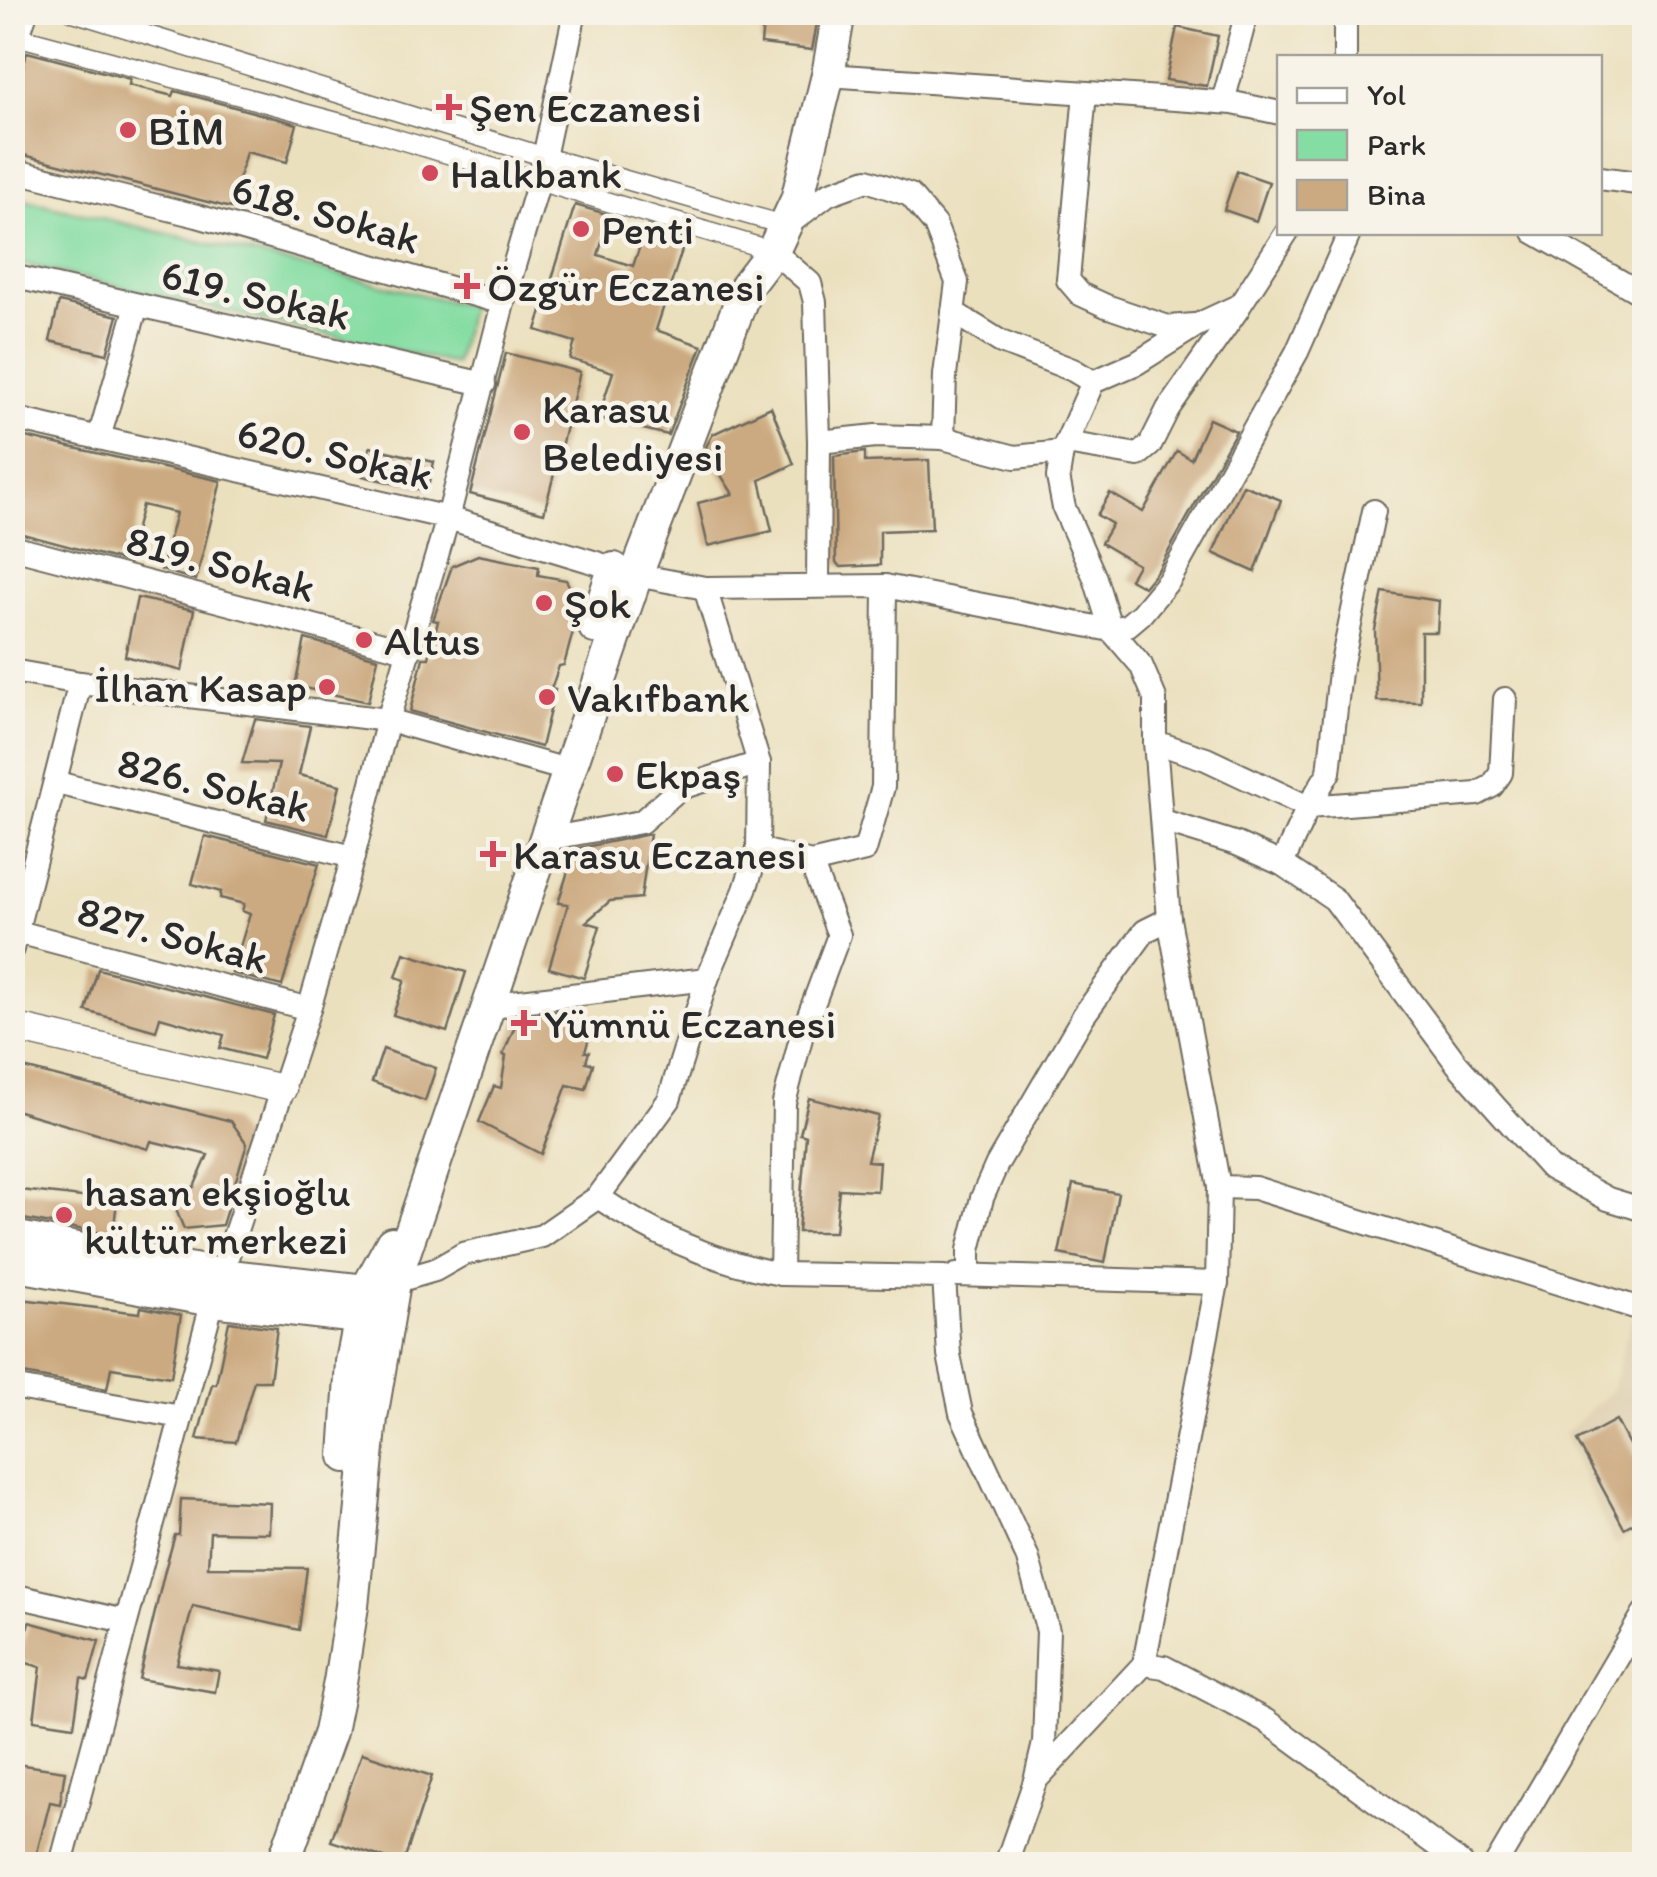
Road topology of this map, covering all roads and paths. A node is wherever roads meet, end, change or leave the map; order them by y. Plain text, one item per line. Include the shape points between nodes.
1 (21, 12) edge
2 (72, 12) edge
3 (574, 12) edge
4 (839, 12) edge
5 (1345, 12) edge
6 (1242, 14) edge
7 (13, 36) edge
8 (1345, 55) edge
9 (828, 76) junction
10 (1085, 93) junction
11 (1223, 102) junction
12 (1277, 112) edge
13 (542, 156) junction
14 (12, 170) edge
15 (1602, 178) edge
16 (538, 181) junction
17 (1644, 184) edge
18 (1285, 235) edge
19 (1349, 235) edge
20 (1539, 235) edge
21 (780, 238) junction
22 (12, 276) edge
23 (1644, 295) edge
24 (502, 303) junction
25 (136, 305) junction
26 (1240, 306) junction
27 (953, 312) junction
28 (1197, 324) junction
29 (1093, 382) junction
30 (484, 384) junction
31 (12, 418) edge
32 (100, 438) junction
33 (943, 438) junction
34 (819, 442) junction
35 (1064, 448) junction
36 (1374, 512) dead end
37 (448, 518) junction
38 (12, 547) edge
39 (625, 572) junction
40 (818, 584) junction
41 (884, 586) junction
42 (705, 588) junction
43 (1112, 630) junction
44 (410, 651) junction
45 (12, 671) edge
46 (80, 683) junction
47 (1505, 699) dead end
48 (388, 720) junction
49 (1156, 742) junction
50 (759, 763) junction
51 (559, 767) junction
52 (57, 783) junction
53 (1308, 807) junction
54 (1164, 821) junction
55 (546, 838) junction
56 (758, 850) junction
57 (353, 857) junction
58 (810, 863) junction
59 (1282, 864) junction
60 (1169, 920) junction
61 (15, 941) edge
62 (707, 979) junction
63 (308, 1008) junction
64 (490, 1010) junction
65 (12, 1027) edge
66 (282, 1089) junction
67 (1218, 1187) junction
68 (598, 1197) junction
69 (1644, 1210) edge
70 (12, 1237) edge
71 (12, 1264) edge
72 (781, 1274) junction
73 (969, 1274) junction
74 (944, 1277) junction
75 (1217, 1283) junction
76 (217, 1287) junction
77 (378, 1303) junction
78 (1644, 1310) edge
79 (12, 1387) edge
80 (180, 1416) junction
81 (12, 1596) edge
82 (1644, 1613) edge
83 (125, 1620) junction
84 (1144, 1664) junction
85 (1036, 1781) junction
86 (61, 1864) edge
87 (260, 1864) edge
88 (283, 1864) edge
89 (1006, 1864) edge
90 (1462, 1864) edge
91 (1496, 1864) edge

1 - 7 main road
2 - 13 street
3 - 13 street
4 - 9 main road
5 - 8 street
6 - 11 street
7 - 16 street
9 - 10 street
9 - 21 main road via 797,200
10 - 11 street
10 - 28 street via 1068,280 1080,294 1152,322
11 - 12 street
13 - 16 street
13 - 21 street
14 - 24 street, 618. Sokak
15 - 17 street
16 - 21 street
16 - 24 street
18 - 26 street
19 - 43 street via 1297,352 1180,562 1141,614
20 - 23 street
21 - 27 street via 828,194 867,180 910,195 934,225 957,282
21 - 34 street via 815,302
21 - 39 main road via 747,285
22 - 25 street, 619. Sokak
24 - 30 street
25 - 30 street, 619. Sokak
25 - 32 street
26 - 28 street
26 - 35 street via 1150,445 1138,454
27 - 29 street via 1001,342
27 - 33 street
28 - 29 street
29 - 35 street
30 - 37 street
31 - 32 street, 620. Sokak
32 - 37 street, 620. Sokak
33 - 34 street
33 - 35 street via 1014,457
34 - 40 street
35 - 43 street via 1058,478 1064,508
36 - 53 street via 1340,672 1329,772
37 - 39 street, 620. Sokak
37 - 44 street
38 - 44 street, 819. Sokak
39 - 42 street, 620. Sokak
39 - 51 main road
40 - 41 street, 620. Sokak
40 - 42 street, 620. Sokak
41 - 43 street, 620. Sokak
41 - 58 street via 883,787 864,850
42 - 50 street
43 - 49 street via 1141,665 1156,698
44 - 48 street
45 - 46 street
46 - 48 street
46 - 52 street
47 - 53 street via 1501,773 1492,786 1477,794
48 - 51 street
48 - 57 street
49 - 53 street
49 - 54 street
50 - 55 street via 680,788 642,822
50 - 56 street
51 - 55 main road
51 - 77 main road
52 - 57 street, 826. Sokak
52 - 61 street
53 - 59 street
54 - 59 street
54 - 60 street
55 - 64 main road
56 - 58 street
56 - 62 street
57 - 63 street
58 - 72 street via 839,936 784,1103
59 - 69 street via 1334,899 1456,1064 1550,1168
60 - 67 street
60 - 73 street via 1146,931 1084,1015 997,1164 982,1198
61 - 63 street, 827. Sokak
62 - 64 street
62 - 68 street via 669,1100
63 - 66 street
64 - 77 main road
65 - 66 street
66 - 76 street
67 - 75 street
67 - 78 street via 1255,1188
68 - 72 street via 684,1245
68 - 77 street via 542,1236 464,1254
70 - 76 main road
71 - 76 main road
72 - 74 street
73 - 74 street
73 - 75 street
74 - 85 street via 948,1356 961,1413 1027,1556 1048,1631
75 - 84 street
76 - 77 main road
76 - 80 street
77 - 87 main road via 352,1362 327,1654 304,1753
77 - 88 main road via 352,1606 330,1732
79 - 80 street
80 - 83 street
81 - 83 street
82 - 91 street
83 - 86 street
84 - 85 street
84 - 90 street via 1164,1667 1266,1720
85 - 89 street

